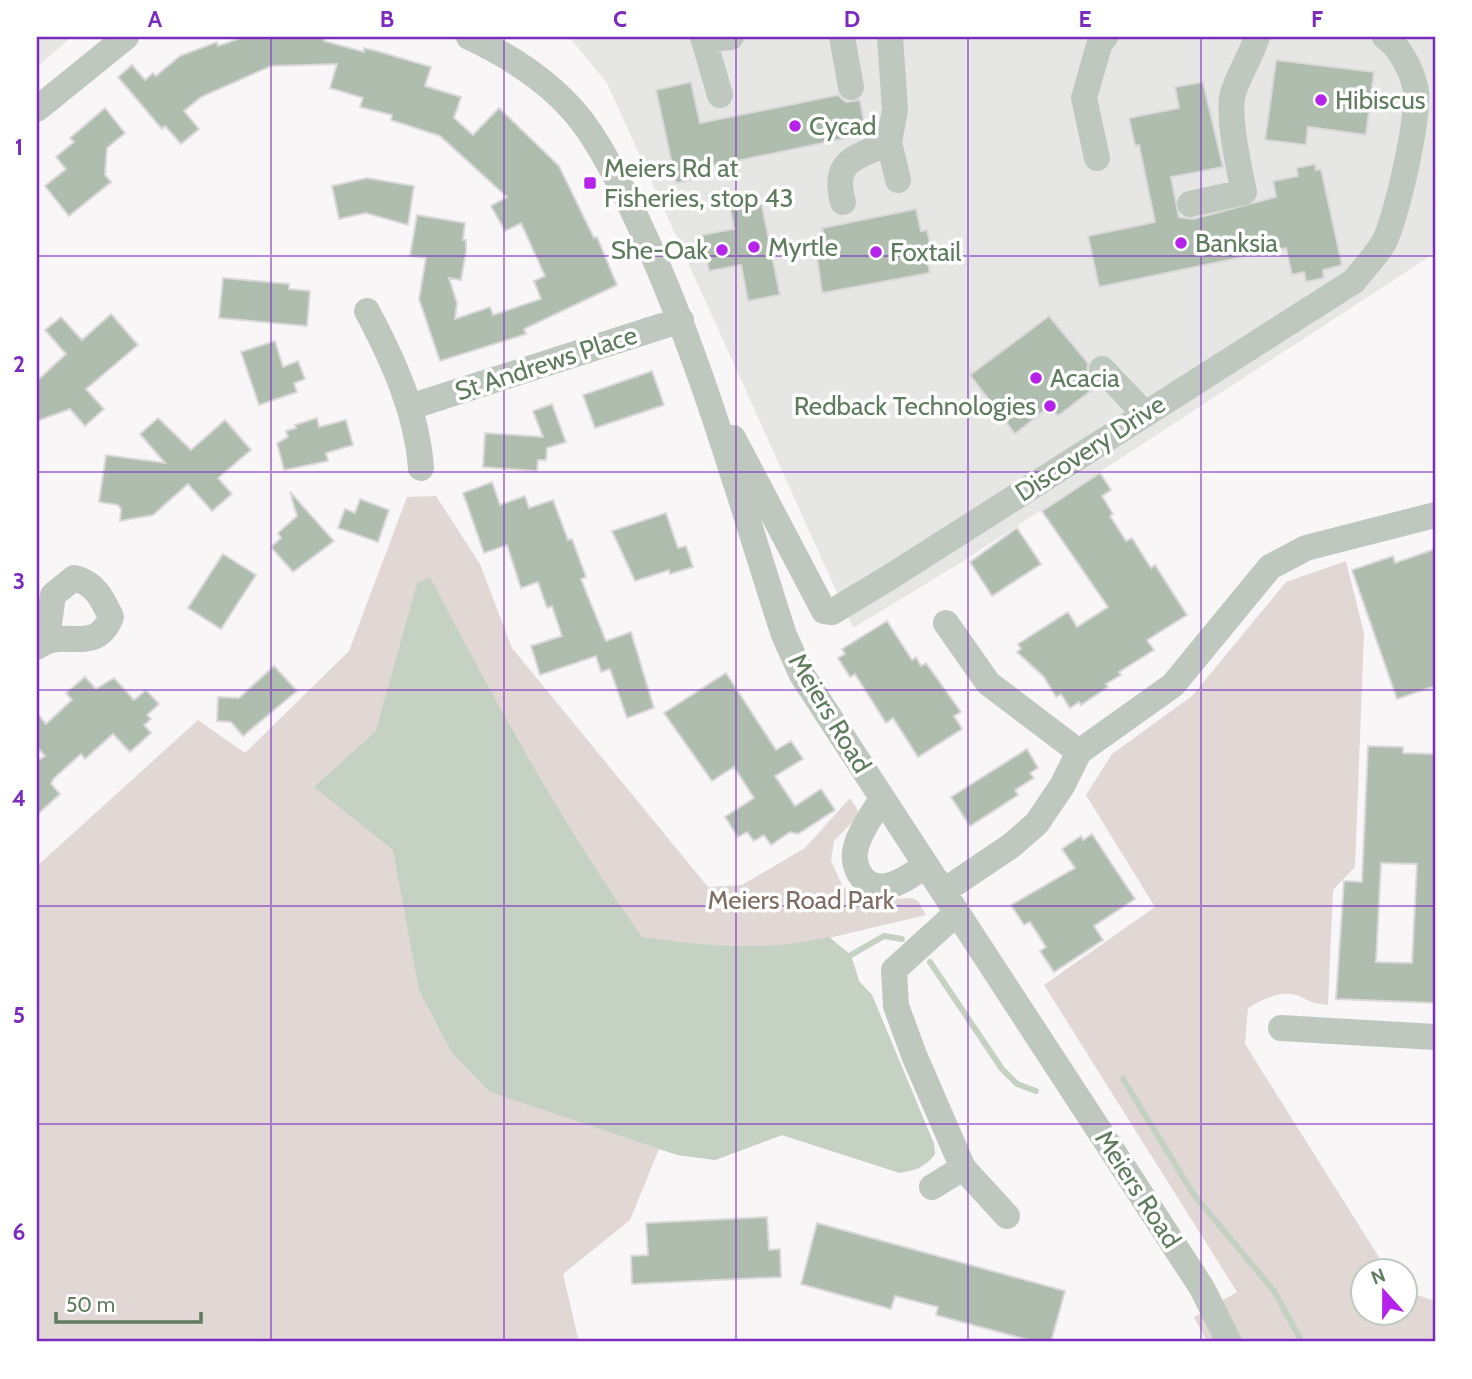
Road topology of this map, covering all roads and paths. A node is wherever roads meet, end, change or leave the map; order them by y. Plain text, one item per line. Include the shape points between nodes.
1 (126, 37) edge
2 (469, 37) edge
3 (731, 37) edge
4 (842, 37) edge
5 (890, 37) edge
6 (1105, 37) edge
7 (1256, 37) edge
8 (704, 38) edge
9 (1392, 38) edge
10 (851, 87) dead end
11 (720, 95) dead end
12 (37, 109) edge
13 (888, 142) junction
14 (1097, 158) dead end
15 (898, 180) dead end
16 (843, 202) dead end
17 (1190, 204) dead end
18 (368, 311) dead end
19 (681, 320) junction
20 (1102, 369) dead end
21 (700, 375) junction
22 (410, 407) junction
23 (1143, 413) junction
24 (421, 468) dead end
25 (1435, 515) edge
26 (946, 623) dead end
27 (1079, 752) junction
28 (882, 798) junction
29 (926, 865) junction
30 (944, 891) junction
31 (949, 920) dead end
32 (1281, 1028) dead end
33 (1435, 1037) edge
34 (963, 1168) junction
35 (932, 1187) dead end
36 (1007, 1216) dead end
37 (1229, 1342) edge

1 - 12 street
2 - 19 street, Meiers Road via 507,54 543,82 588,129 629,203
3 - 8 street
4 - 10 street
5 - 13 street via 895,110
6 - 14 street via 1084,98
7 - 17 street via 1230,108 1244,192
8 - 11 street
9 - 23 street, Discovery Drive via 1416,88 1402,193 1382,245 1354,281
13 - 15 street
13 - 16 street via 845,164 837,180
18 - 22 street
19 - 21 street, Meiers Road
19 - 22 street, St Andrews Place
20 - 23 street
21 - 23 street, Discovery Drive via 824,611 832,612
21 - 28 street, Meiers Road via 784,635 802,675
22 - 24 street
25 - 27 street via 1286,556 1261,576 1173,685
26 - 27 street via 988,683
27 - 30 street via 1037,823
28 - 29 street, Meiers Road
28 - 29 street via 860,836 856,868 875,887 906,880
29 - 30 street, Meiers Road
30 - 37 street, Meiers Road via 1202,1288
31 - 34 street via 894,970 896,1006
32 - 33 street
34 - 35 street
34 - 36 street

